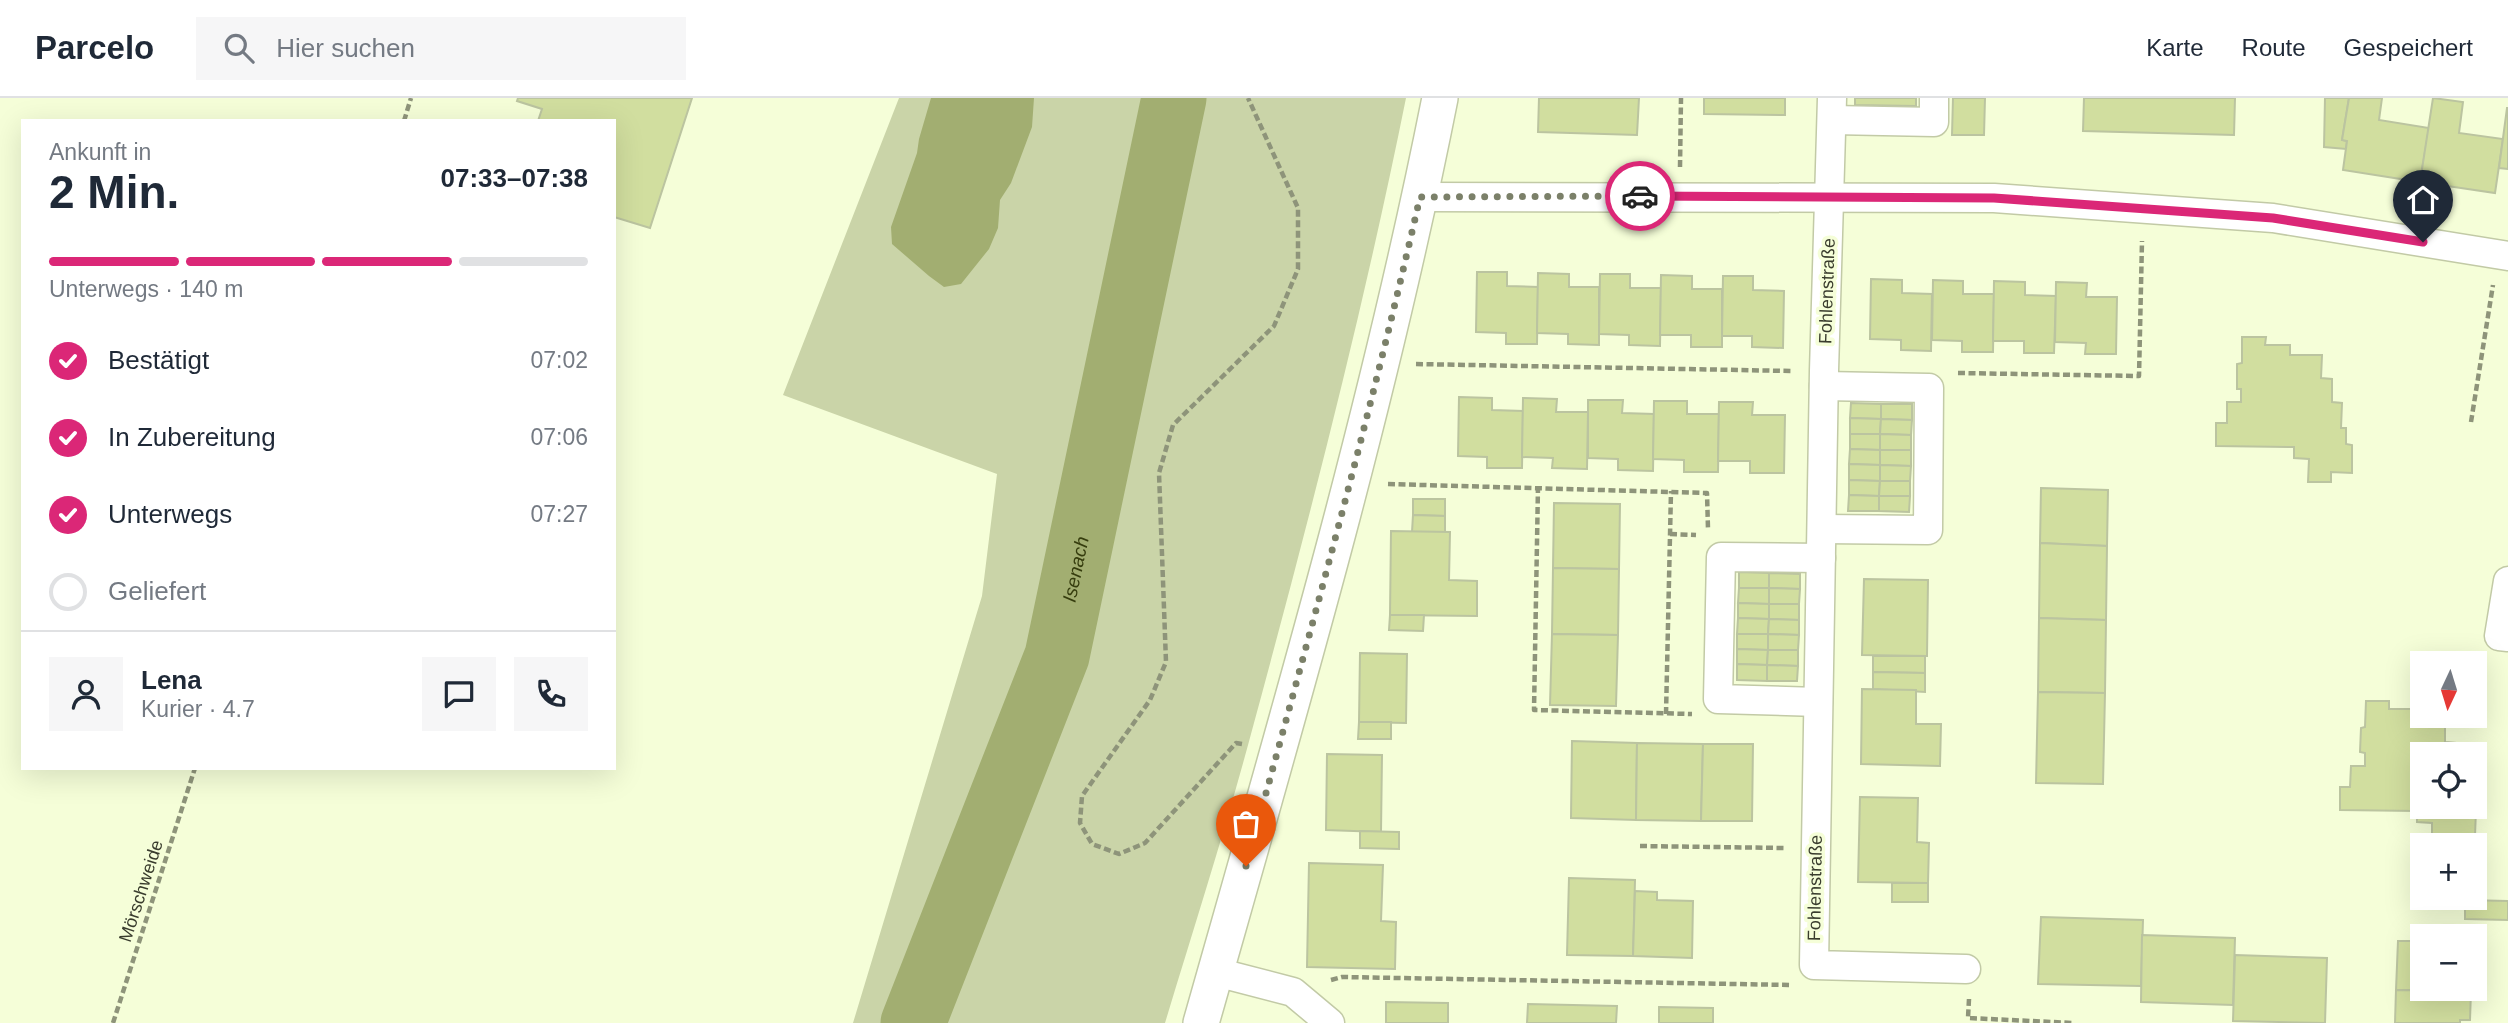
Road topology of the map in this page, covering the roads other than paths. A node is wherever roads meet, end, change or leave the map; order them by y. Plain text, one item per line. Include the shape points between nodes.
1 (1440, 98) edge
2 (1934, 98) edge
3 (1832, 109) edge
4 (1830, 196) junction
5 (1420, 197) junction
6 (2503, 255) edge
7 (1824, 386) junction
8 (1822, 529) junction
9 (1821, 558) junction
10 (2508, 580) edge
11 (2508, 637) edge
12 (1818, 702) junction
13 (1966, 969) road end
14 (1216, 972) junction
15 (1201, 1023) edge
16 (1330, 1023) edge

1 - 5 street
2 - 3 street via 1934,122
3 - 4 street, Fohlenstraße
4 - 5 street
4 - 6 street via 1994,198 2273,218
4 - 7 street, Fohlenstraße
5 - 14 street via 1313,628
7 - 8 street, Fohlenstraße
7 - 8 street via 1929,388 1928,530
8 - 9 street, Fohlenstraße
9 - 12 street, Fohlenstraße
9 - 12 street via 1721,558 1718,699
10 - 11 street via 2499,636
12 - 13 street, Fohlenstraße via 1814,965
14 - 15 street
14 - 16 street via 1293,992

